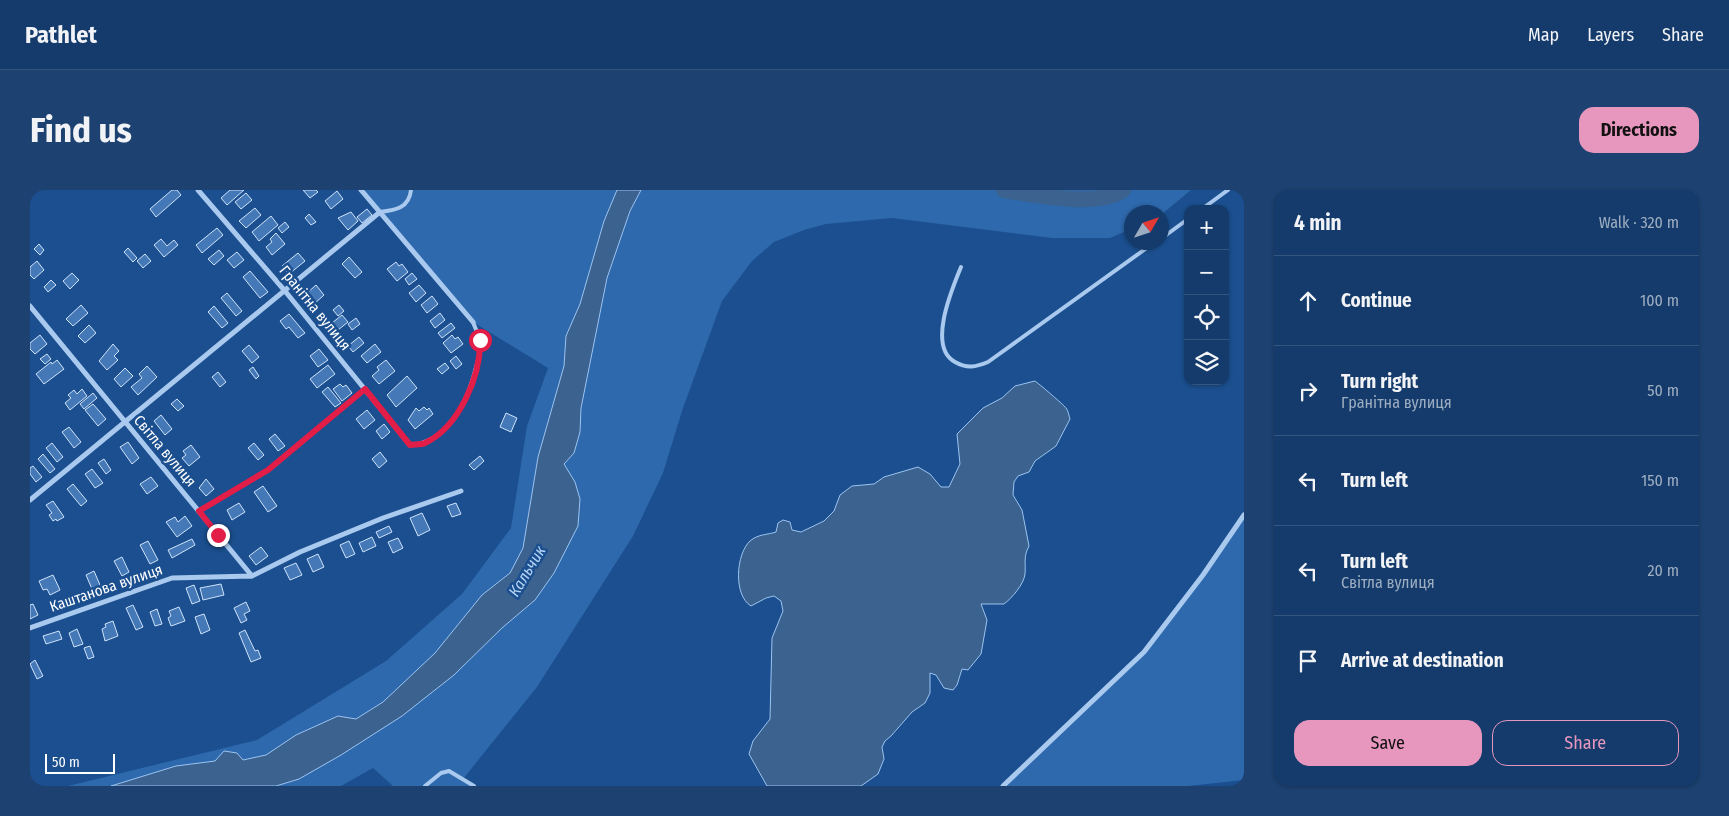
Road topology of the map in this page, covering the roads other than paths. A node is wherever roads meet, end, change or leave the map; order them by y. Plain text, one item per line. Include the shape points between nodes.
1 (198, 190) edge
2 (361, 190) edge
3 (411, 190) edge
4 (1228, 190) edge
5 (1207, 205) edge
6 (380, 212) junction
7 (1184, 222) edge
8 (1169, 233) edge
9 (1144, 250) edge
10 (961, 268) dead end
11 (285, 290) junction
12 (30, 306) edge
13 (473, 322) joint
14 (365, 389) junction
15 (125, 421) junction
16 (410, 445) joint
17 (461, 491) dead end
18 (30, 500) edge
19 (199, 511) junction
20 (1244, 515) edge
21 (252, 576) junction
22 (30, 628) edge
23 (425, 786) edge
24 (474, 786) edge
25 (1003, 786) edge

1 - 11 street, Гранітна вулиця
2 - 6 street
3 - 6 lane via 409,201 403,207
4 - 5 lane
6 - 11 street
6 - 13 street
7 - 8 lane
9 - 10 lane via 988,362 976,367 963,366 951,360 941,337 950,293
11 - 14 street, Гранітна вулиця
11 - 15 street
12 - 15 street, Світла вулиця
13 - 16 lane via 480,350 463,406 447,427 424,444
14 - 16 street, Гранітна вулиця
14 - 19 lane via 268,470
15 - 18 street
15 - 19 street, Світла вулиця
17 - 21 street via 383,518 300,552
19 - 21 street, Світла вулиця
20 - 25 street via 1144,652
21 - 22 street, Каштанова вулиця via 172,578
23 - 24 lane via 441,773 449,771

